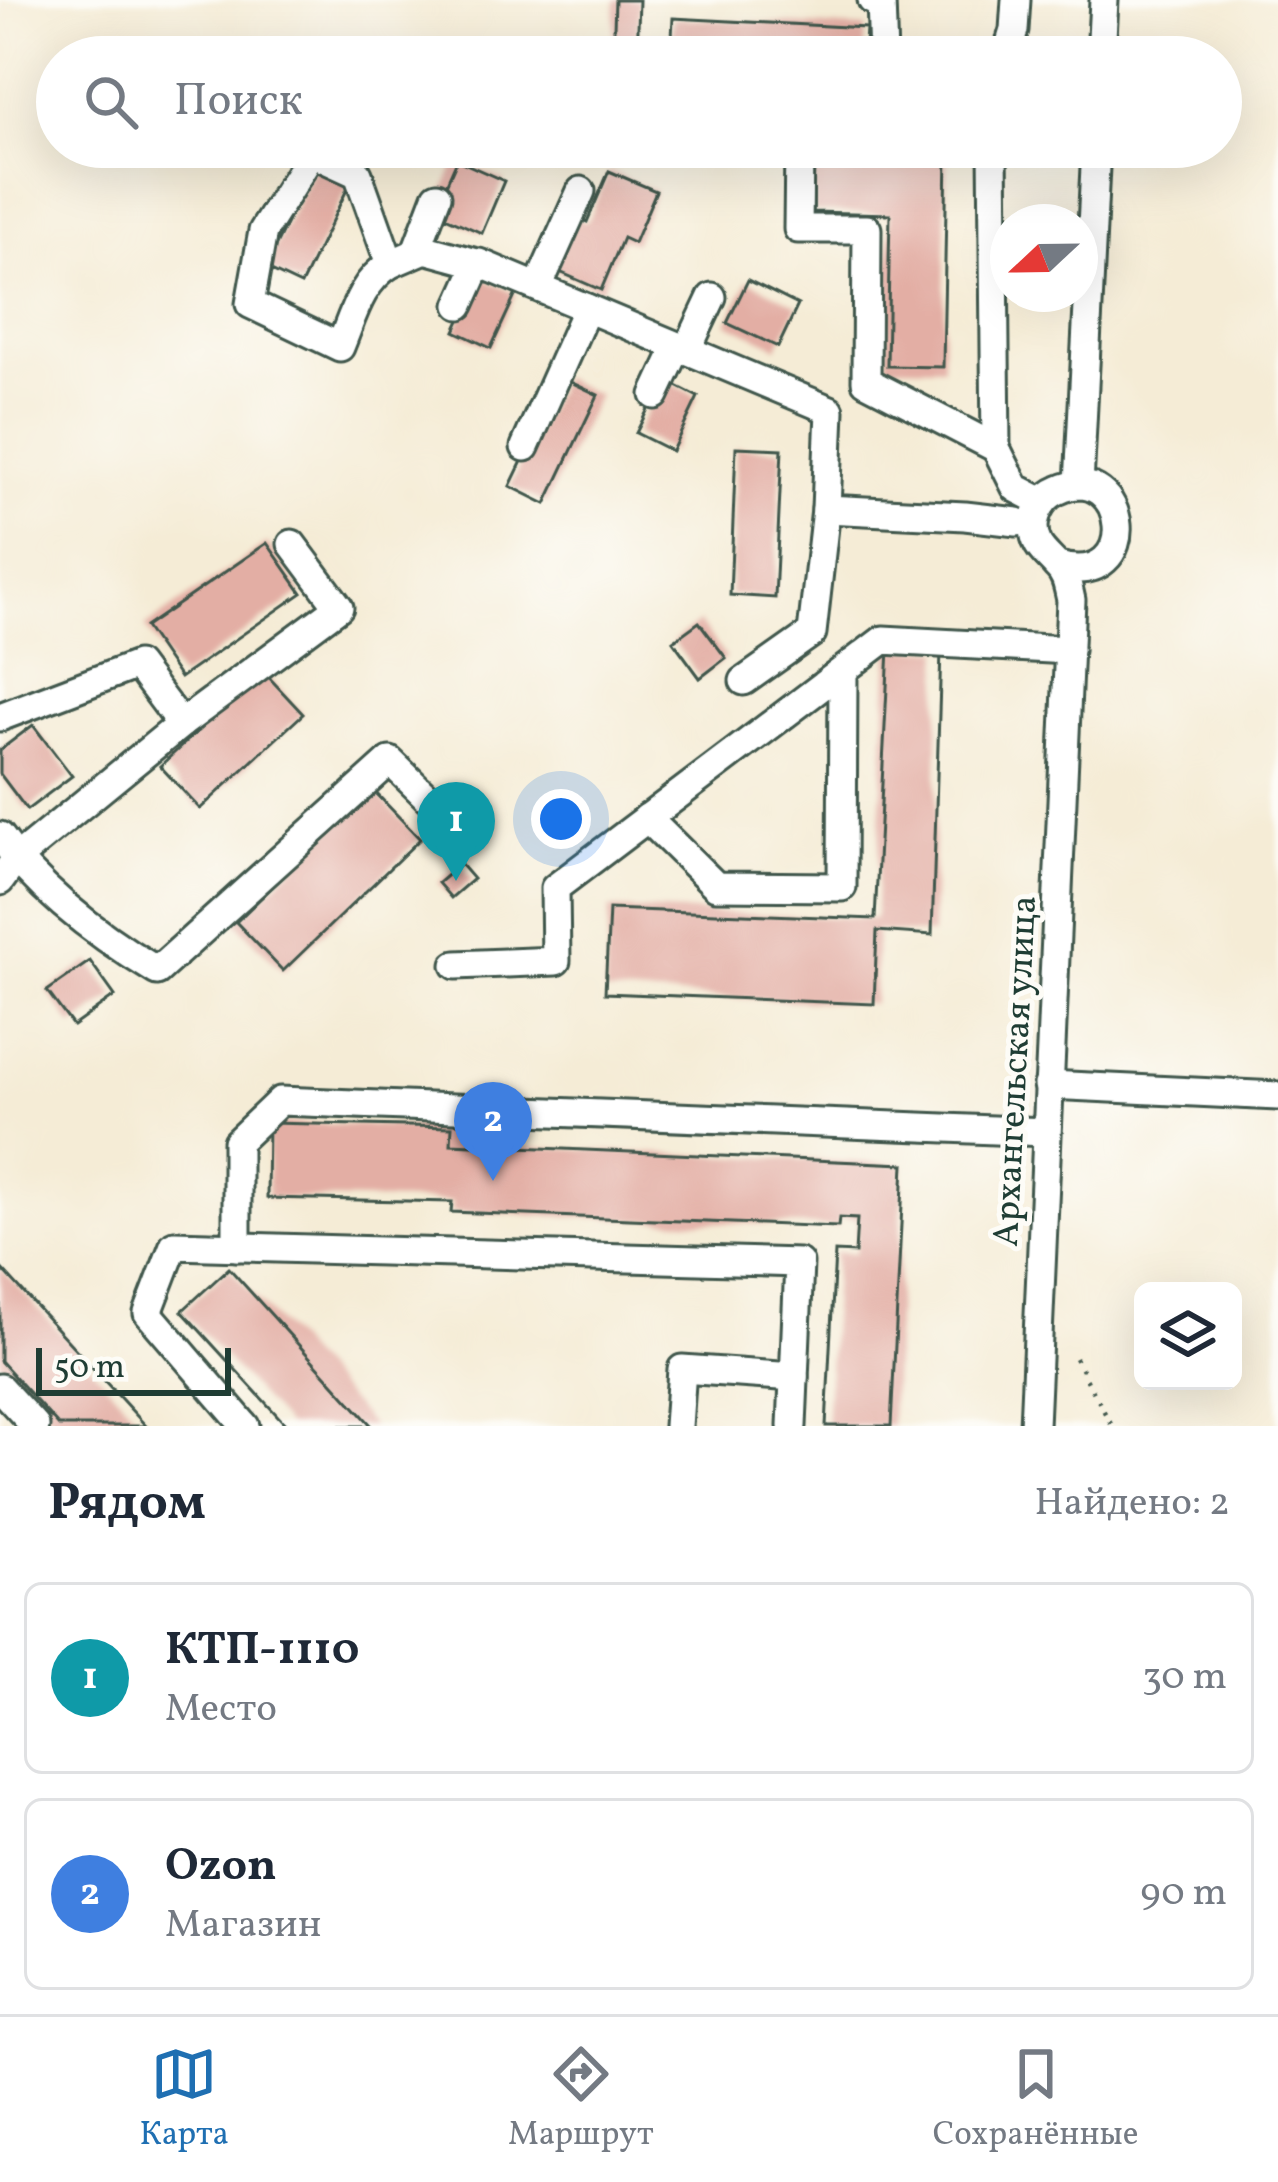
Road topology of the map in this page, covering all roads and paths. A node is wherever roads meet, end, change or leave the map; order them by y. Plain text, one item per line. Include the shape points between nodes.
1 (878, 0) edge
2 (1016, 0) edge
3 (1104, 0) edge
4 (881, 36) edge
5 (1012, 36) edge
6 (1102, 36) edge
7 (303, 168) edge
8 (345, 168) edge
9 (799, 168) edge
10 (993, 168) edge
11 (1095, 168) edge
12 (580, 191) dead end
13 (437, 196) dead end
14 (416, 251) junction
15 (479, 263) junction
16 (389, 264) junction
17 (538, 287) junction
18 (712, 297) dead end
19 (460, 305) dead end
20 (587, 308) junction
21 (683, 348) junction
22 (655, 394) dead end
23 (525, 447) dead end
24 (996, 448) junction
25 (1079, 485) junction
26 (826, 509) junction
27 (1034, 519) junction
28 (292, 544) dead end
29 (1058, 566) junction
30 (1090, 568) junction
31 (1071, 601) junction
32 (1069, 650) junction
33 (843, 671) junction
34 (744, 681) dead end
35 (0, 717) edge
36 (181, 724) junction
37 (428, 798) dead end
38 (647, 818) junction
39 (5, 859) edge
40 (456, 965) dead end
41 (1048, 1085) junction
42 (1278, 1096) edge
43 (1046, 1132) junction
44 (237, 1247) junction
45 (1075, 1358) dead end
46 (794, 1377) junction
47 (0, 1388) edge
48 (35, 1426) edge
49 (245, 1426) edge
50 (678, 1426) edge
51 (793, 1426) edge
52 (1034, 1426) edge
53 (1112, 1426) edge

1 - 4 street
2 - 5 street
3 - 6 street
7 - 16 street via 263,231 250,304 340,347 372,275
8 - 16 street via 358,174
9 - 24 street via 798,229 867,229 866,381
10 - 24 street
11 - 25 street
12 - 17 street
13 - 14 street
14 - 15 street
14 - 16 street
15 - 17 street
15 - 19 street
17 - 20 street
18 - 21 street
20 - 21 street
20 - 23 street
21 - 22 street
21 - 26 street via 830,410
24 - 27 street
25 - 27 street via 1062,488
25 - 30 street via 1095,489 1117,514 1115,546
26 - 27 street
26 - 34 street via 812,633
27 - 29 street via 1045,556
28 - 36 street via 339,607
29 - 30 street
29 - 31 street
30 - 31 street
31 - 32 street, Архангельская улица
32 - 33 street via 883,640
32 - 41 street, Архангельская улица
33 - 38 street
33 - 38 street via 842,887 716,886
35 - 36 street via 137,665
36 - 39 street
37 - 39 street via 390,761 157,971 102,938
38 - 40 street via 555,888 556,961
41 - 42 street
41 - 43 street, Архангельская улица
43 - 44 street via 280,1101 237,1142
43 - 52 street, Архангельская улица
44 - 46 street via 799,1264
44 - 49 street via 174,1245 148,1313
45 - 53 path
46 - 50 street via 682,1369
46 - 51 street
47 - 48 street

